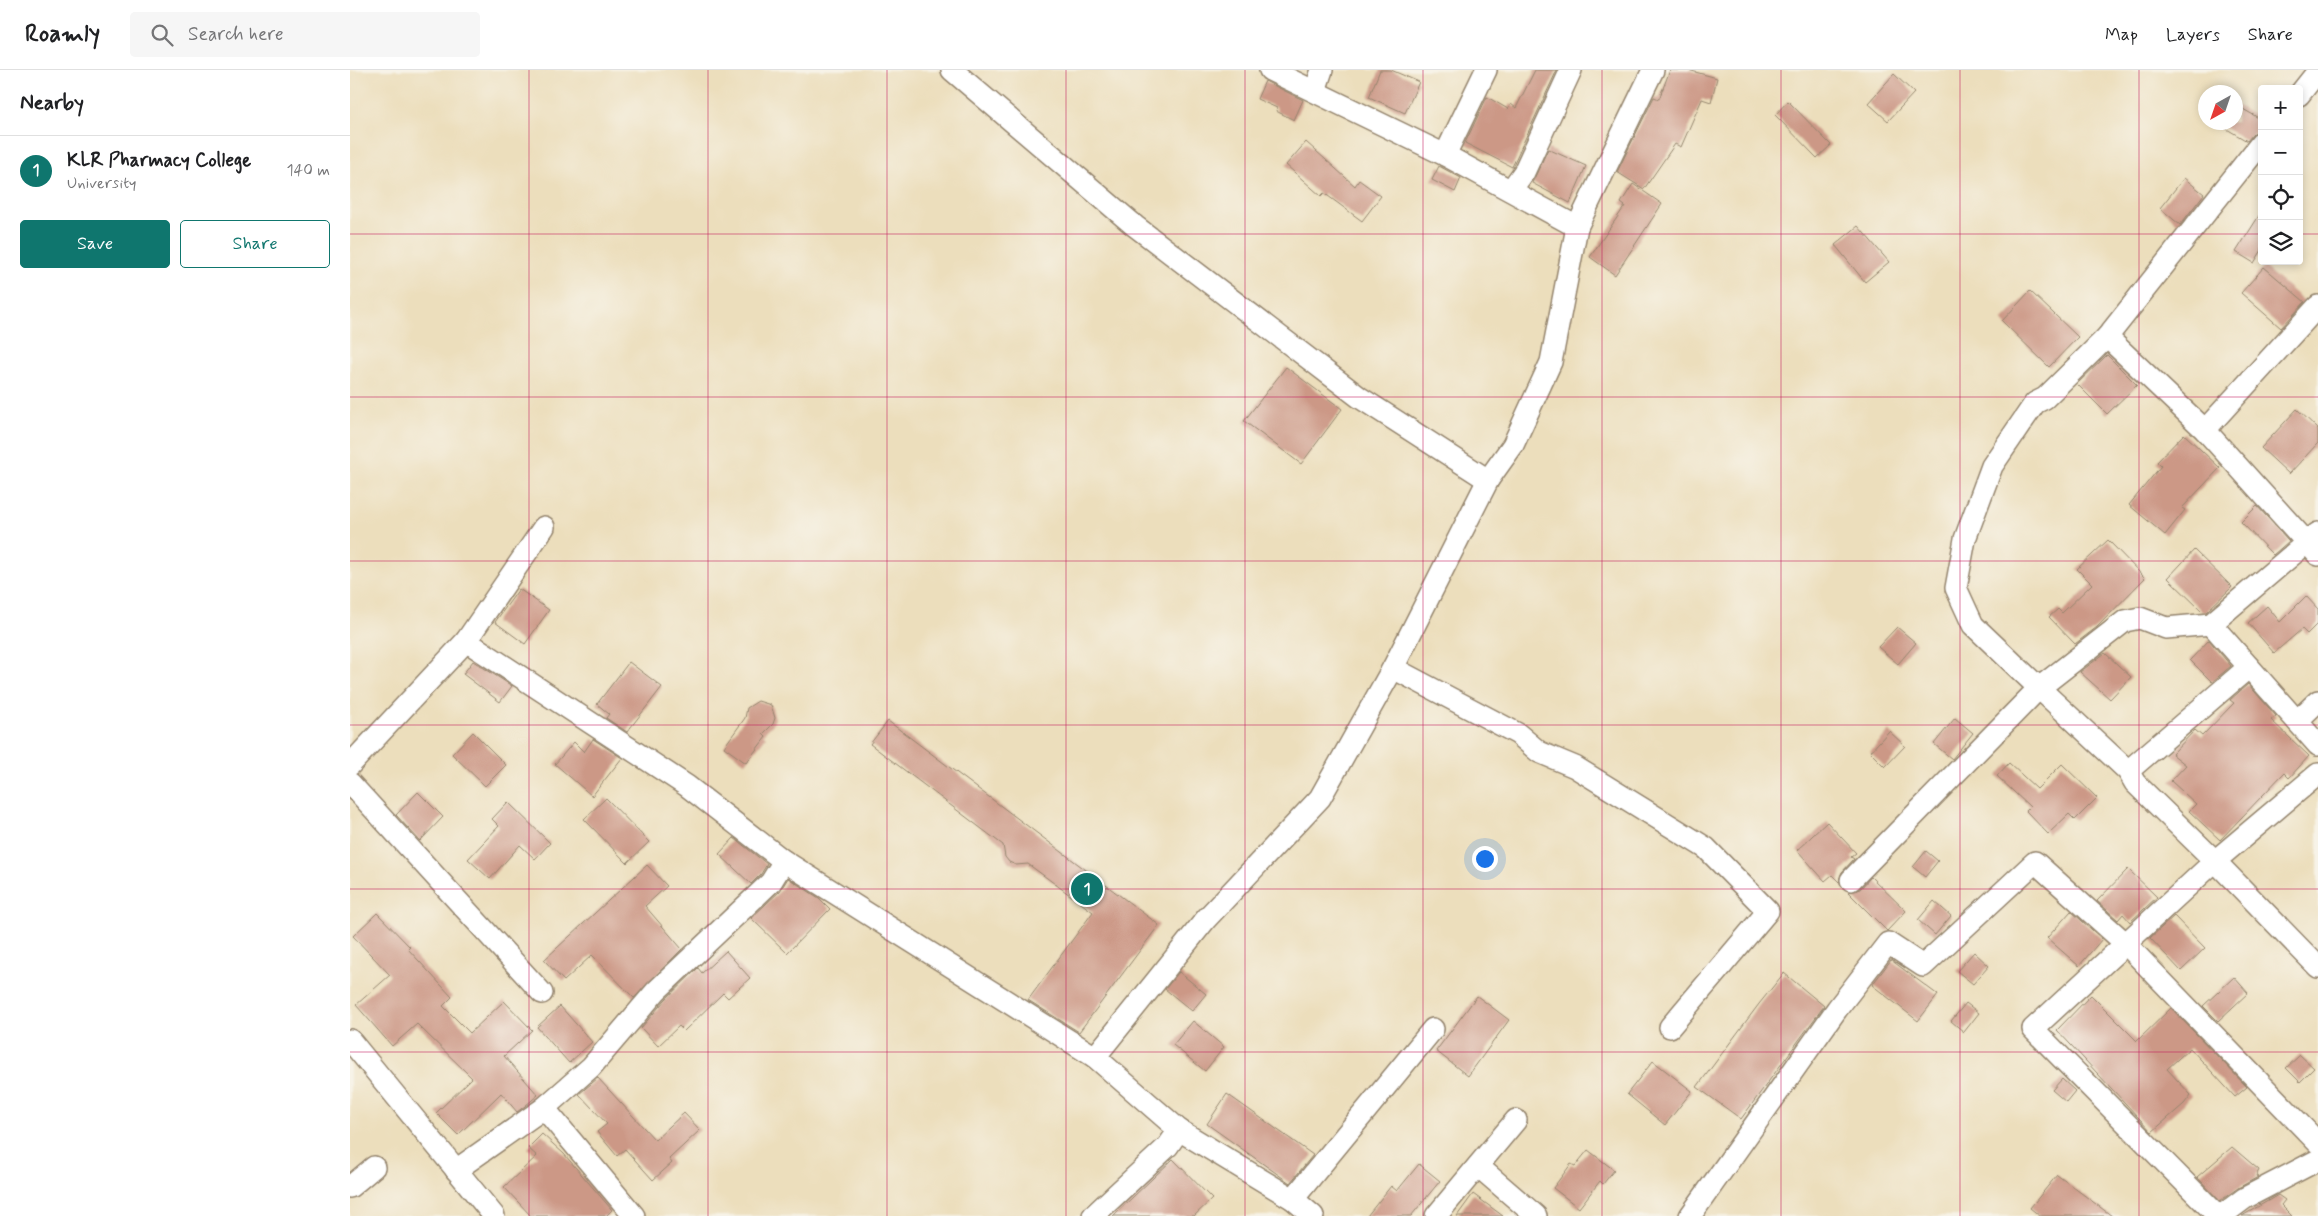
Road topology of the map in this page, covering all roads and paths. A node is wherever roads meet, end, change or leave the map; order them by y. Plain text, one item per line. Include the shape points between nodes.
1 (952, 70) edge
2 (1270, 70) edge
3 (1322, 70) edge
4 (1486, 70) edge
5 (1571, 70) edge
6 (1653, 70) edge
7 (2318, 72) edge
8 (2303, 90) edge
9 (1315, 91) junction
10 (2258, 147) edge
11 (1445, 156) junction
12 (1511, 190) junction
13 (1577, 227) junction
14 (2318, 306) edge
15 (2107, 337) junction
16 (2205, 430) junction
17 (1488, 480) junction
18 (544, 527) dead end
19 (2314, 544) edge
20 (2211, 624) junction
21 (466, 641) junction
22 (2250, 667) junction
23 (1393, 668) junction
24 (2039, 688) junction
25 (2318, 701) edge
26 (2298, 720) junction
27 (2318, 745) edge
28 (350, 765) edge
29 (2128, 771) junction
30 (2318, 774) edge
31 (350, 783) edge
32 (784, 861) junction
33 (2215, 861) junction
34 (1851, 880) dead end
35 (2125, 943) junction
36 (2318, 967) edge
37 (542, 993) dead end
38 (1670, 1027) dead end
39 (1433, 1029) dead end
40 (350, 1040) edge
41 (1095, 1057) junction
42 (544, 1108) junction
43 (1516, 1120) dead end
44 (1179, 1130) junction
45 (2318, 1143) edge
46 (2318, 1160) edge
47 (1478, 1166) junction
48 (374, 1167) dead end
49 (456, 1170) junction
50 (350, 1188) edge
51 (1293, 1199) junction
52 (494, 1216) edge
53 (634, 1216) edge
54 (1093, 1216) edge
55 (1313, 1216) edge
56 (1436, 1216) edge
57 (1536, 1216) edge
58 (1690, 1216) edge
59 (2219, 1216) edge

1 - 17 street via 1135,226 1359,397
2 - 9 street
3 - 9 street
4 - 11 street
5 - 12 street via 1524,172
6 - 13 street
7 - 8 street
9 - 11 street
10 - 15 street
11 - 12 street
12 - 13 street
13 - 17 street via 1551,362 1513,445
14 - 16 street
15 - 16 street
15 - 24 street via 2045,398 2035,403 1992,466 1965,539 1956,588 1974,625
16 - 19 street
17 - 23 street
18 - 21 street
19 - 20 street
20 - 22 street
20 - 24 street via 2166,628 2140,618 2125,621
21 - 28 street
21 - 32 street via 687,786
22 - 26 street
22 - 29 street
23 - 38 street via 1518,734 1539,752 1575,767 1706,848 1768,911
23 - 41 street via 1320,798 1206,919
24 - 29 street
24 - 34 street
25 - 26 street
26 - 27 street
29 - 33 street via 2135,783
30 - 33 street
31 - 37 street
32 - 41 street
32 - 42 street via 771,882 656,992 591,1067
33 - 35 street
33 - 36 street
35 - 45 street
35 - 58 street via 2035,862 1923,966 1888,943 1837,1009
35 - 59 street via 2033,1029
39 - 51 street
40 - 49 street
41 - 44 street
42 - 49 street
42 - 53 street
43 - 47 street
44 - 51 street
44 - 54 street via 1168,1146
46 - 59 street via 2245,1198
47 - 56 street
47 - 57 street
48 - 50 street
49 - 52 street
51 - 55 street

